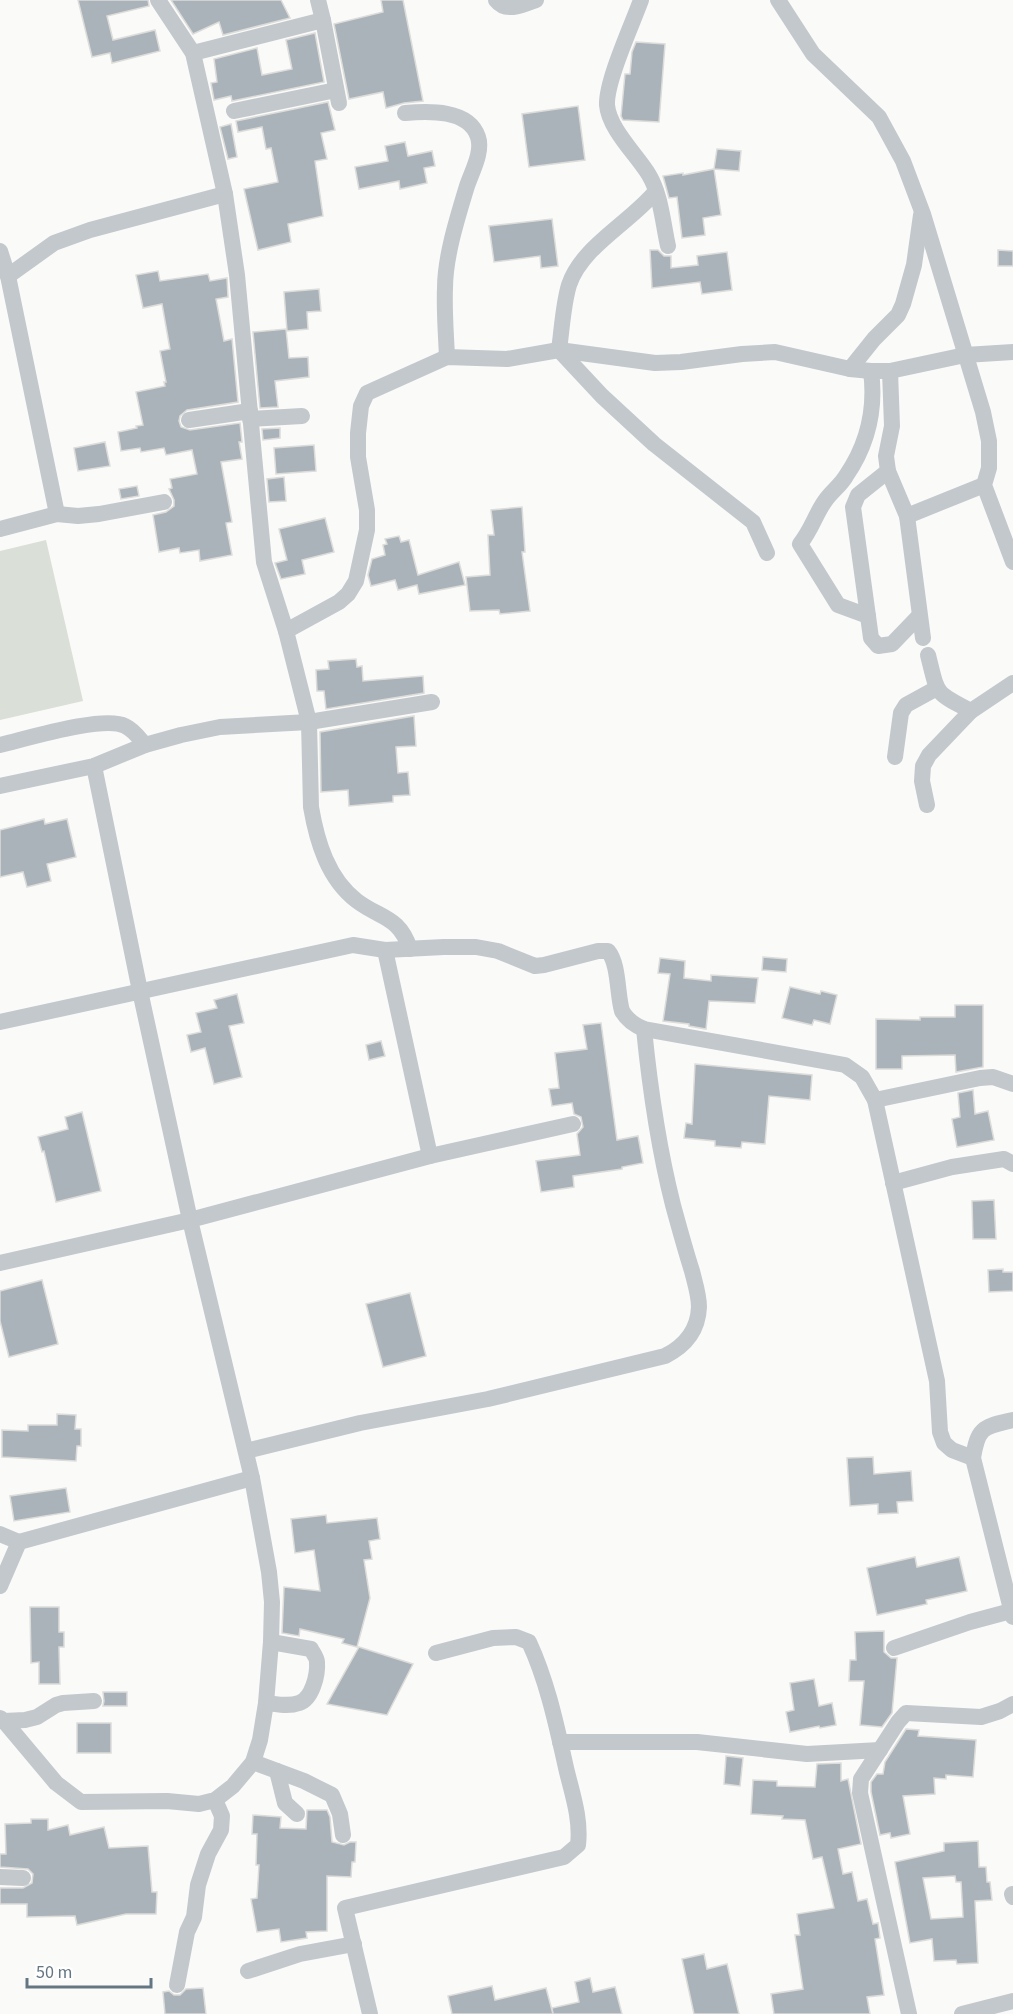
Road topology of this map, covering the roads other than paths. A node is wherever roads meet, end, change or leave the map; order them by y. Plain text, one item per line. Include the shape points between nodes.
1 (158, 0) edge
2 (318, 0) edge
3 (496, 0) edge
4 (536, 0) edge
5 (640, 0) edge
6 (778, 0) edge
7 (323, 20) junction
8 (193, 53) junction
9 (234, 111) dead end
10 (405, 113) dead end
11 (656, 191) junction
12 (225, 194) junction
13 (921, 211) junction
14 (668, 246) dead end
15 (0, 251) edge
16 (8, 276) junction
17 (560, 350) junction
18 (1013, 352) edge
19 (965, 355) junction
20 (447, 357) junction
21 (850, 369) junction
22 (871, 371) junction
23 (890, 371) junction
24 (250, 415) junction
25 (302, 416) dead end
26 (189, 420) dead end
27 (888, 471) junction
28 (984, 485) junction
29 (164, 502) dead end
30 (57, 514) junction
31 (907, 516) junction
32 (0, 529) edge
33 (767, 552) dead end
34 (1013, 562) edge
35 (868, 616) junction
36 (919, 616) junction
37 (286, 631) junction
38 (923, 638) dead end
39 (928, 656) dead end
40 (1013, 683) edge
41 (937, 688) junction
42 (432, 702) dead end
43 (971, 711) junction
44 (309, 722) junction
45 (145, 745) junction
46 (0, 746) edge
47 (895, 757) dead end
48 (94, 766) junction
49 (0, 786) edge
50 (927, 805) dead end
51 (410, 949) junction
52 (385, 951) junction
53 (140, 992) junction
54 (0, 1022) edge
55 (644, 1029) junction
56 (1013, 1084) edge
57 (875, 1100) junction
58 (573, 1124) dead end
59 (430, 1156) junction
60 (1013, 1164) edge
61 (893, 1183) junction
62 (190, 1220) junction
63 (0, 1263) edge
64 (1013, 1420) edge
65 (246, 1451) junction
66 (973, 1458) junction
67 (252, 1478) junction
68 (0, 1534) edge
69 (19, 1542) junction
70 (0, 1586) edge
71 (1012, 1614) edge
72 (272, 1642) junction
73 (894, 1648) dead end
74 (436, 1653) dead end
75 (94, 1701) dead end
76 (266, 1703) junction
77 (1013, 1704) edge
78 (2, 1720) edge
79 (560, 1742) junction
80 (880, 1749) junction
81 (253, 1762) junction
82 (277, 1771) junction
83 (214, 1800) junction
84 (297, 1814) dead end
85 (343, 1835) dead end
86 (0, 1877) edge
87 (23, 1878) dead end
88 (354, 1944) junction
89 (248, 1971) dead end
90 (177, 1985) dead end
91 (1013, 2001) edge
92 (370, 2014) edge
93 (909, 2014) edge
94 (962, 2014) edge

1 - 8 street
2 - 7 street
3 - 4 street via 508,8
5 - 11 street via 608,91 607,107
6 - 13 street via 813,54 879,117 903,161
7 - 8 street
7 - 9 street via 337,96
8 - 12 street
10 - 20 street via 427,111 461,118 478,137 478,152 448,263
11 - 14 street
11 - 17 street via 578,267 569,286
12 - 16 street via 54,243
12 - 24 street
13 - 19 street
13 - 21 street via 914,265 903,304 898,315
15 - 16 street
16 - 30 street
17 - 20 street via 507,359
17 - 21 street via 655,363 775,352
17 - 33 street via 654,444 753,522
18 - 19 street
19 - 23 street
19 - 28 street via 989,441 990,468
20 - 37 street via 367,393 358,433 367,530 356,581 339,602
21 - 22 street
22 - 23 street
22 - 35 street via 873,412 863,445 800,544 838,605
23 - 27 street via 892,426 886,451
24 - 25 street
24 - 26 street
24 - 37 street via 264,562
27 - 31 street
27 - 35 street via 858,495 853,507
28 - 31 street
28 - 34 street
29 - 30 street via 99,514
30 - 32 street
31 - 36 street
35 - 36 street via 871,638 879,646 892,644
36 - 38 street
37 - 44 street
39 - 41 street
40 - 43 street
41 - 43 street via 942,696
41 - 47 street via 906,705 901,713
42 - 44 street
43 - 50 street via 923,766
44 - 45 street via 220,727
44 - 51 street via 311,807 332,872 358,902 398,925
45 - 46 street via 123,724 105,722
45 - 48 street
48 - 49 street
48 - 53 street
51 - 52 street
51 - 55 street via 487,949 535,966 608,951 615,965 622,1011
52 - 53 street via 341,946
52 - 59 street
53 - 54 street
53 - 62 street
55 - 57 street via 845,1065 862,1077
55 - 65 street via 659,1146 698,1293 698,1316 690,1338 665,1356
56 - 57 street via 993,1077 980,1078
57 - 61 street
58 - 59 street
59 - 62 street
60 - 61 street via 1004,1159 952,1167
61 - 66 street via 937,1381 940,1432 952,1450
62 - 63 street
62 - 65 street
64 - 66 street via 985,1427 976,1440
65 - 67 street
66 - 71 street
67 - 69 street
67 - 72 street via 269,1572
68 - 69 street
69 - 70 street
71 - 73 street via 970,1622
72 - 76 street
72 - 76 street via 311,1649 317,1660 308,1698 287,1705
74 - 79 street via 493,1638 516,1637 529,1642
75 - 78 street via 63,1703 25,1720
76 - 81 street via 261,1740
77 - 80 street via 981,1717 906,1713
78 - 83 street via 56,1783 81,1802 199,1804
79 - 80 street via 698,1742 807,1754
79 - 88 street via 580,1828 578,1845 564,1857 345,1908
80 - 93 street via 861,1779 860,1793
81 - 82 street
81 - 83 street via 233,1786
82 - 84 street via 285,1803
82 - 85 street via 332,1795
83 - 90 street via 222,1816 221,1830 198,1885
86 - 87 street
88 - 89 street via 300,1954
88 - 92 street
91 - 94 street

